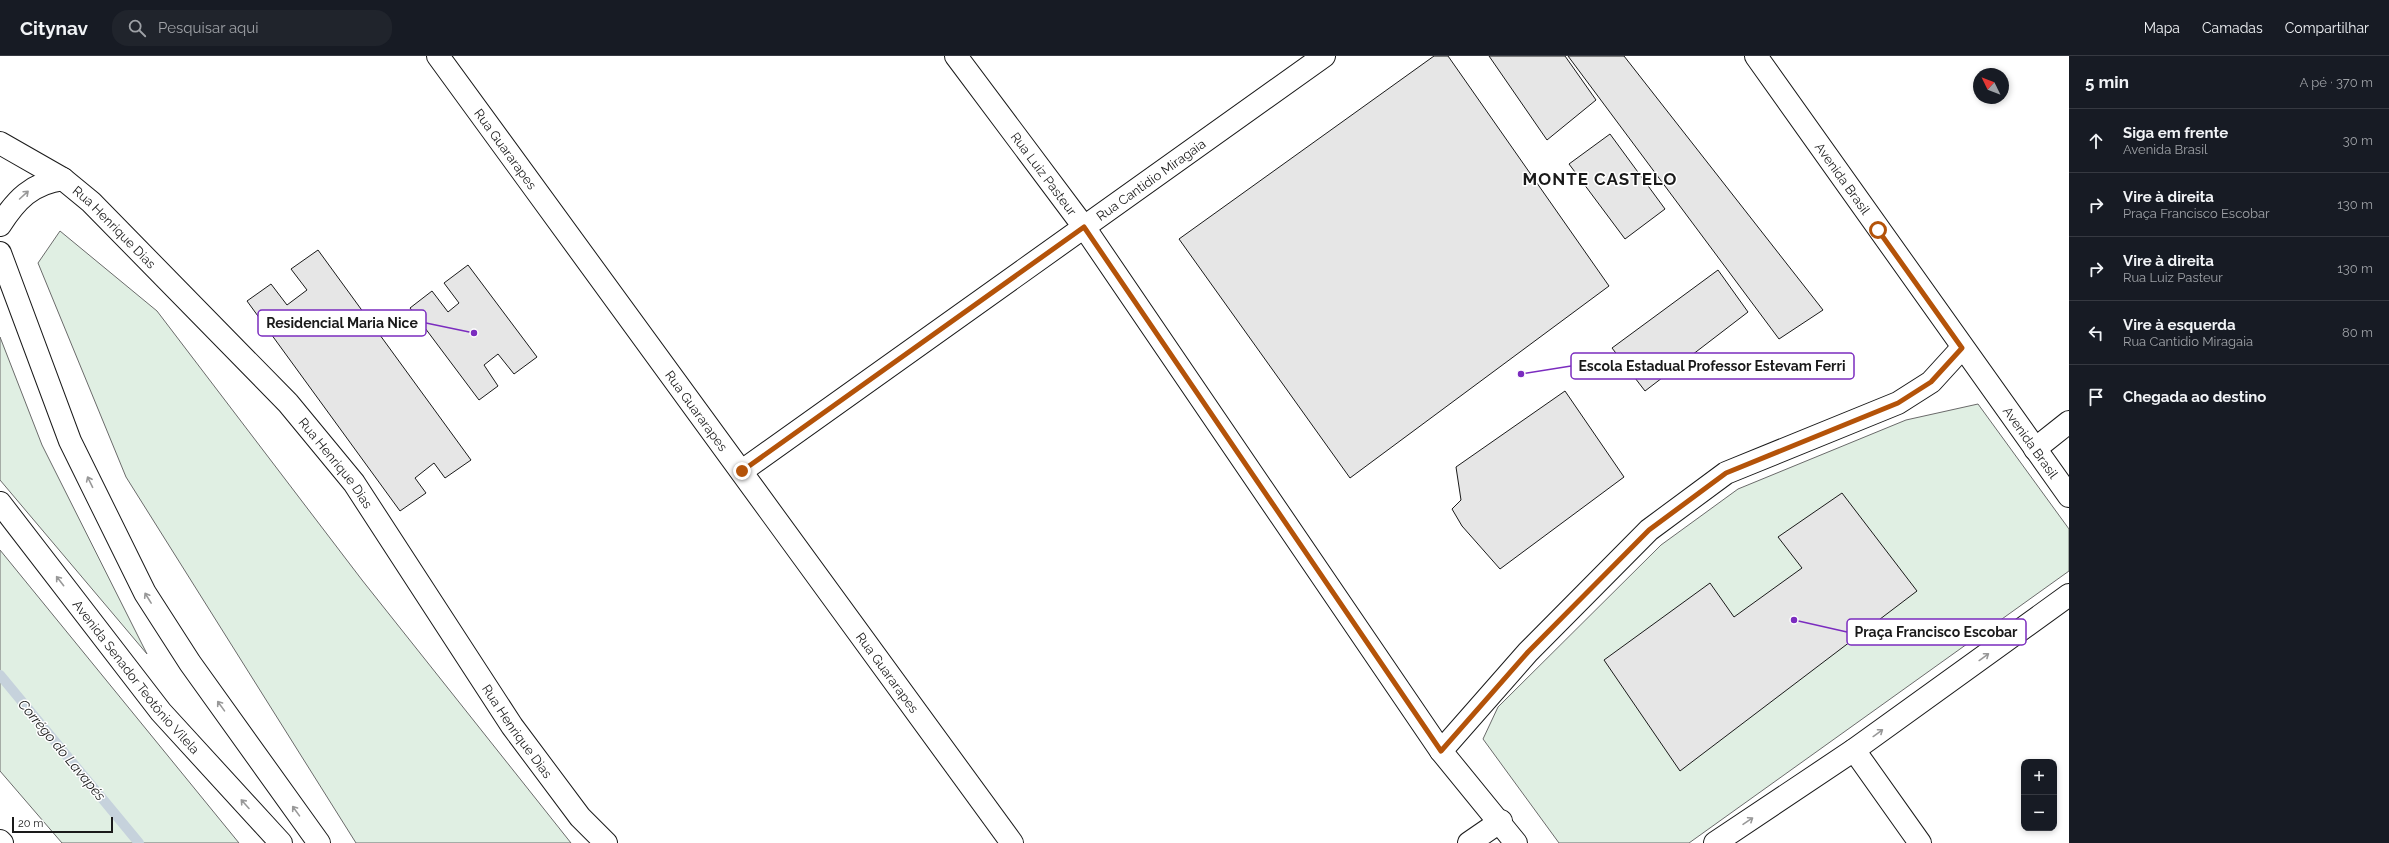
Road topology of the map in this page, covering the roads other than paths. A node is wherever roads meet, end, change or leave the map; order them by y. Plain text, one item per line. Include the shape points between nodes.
1 (438, 56) edge
2 (956, 56) edge
3 (1324, 56) edge
4 (1756, 56) edge
5 (0, 143) edge
6 (63, 179) junction
7 (0, 225) edge
8 (1084, 227) junction
9 (0, 253) edge
10 (1962, 348) junction
11 (2069, 422) edge
12 (2035, 449) junction
13 (742, 471) junction
14 (2069, 496) edge
15 (0, 503) edge
16 (2069, 595) edge
17 (1854, 750) junction
18 (1441, 751) junction
19 (1501, 821) junction
20 (0, 840) edge
21 (2, 843) edge
22 (281, 843) edge
23 (319, 843) edge
24 (606, 843) edge
25 (1012, 843) edge
26 (1469, 843) edge
27 (1516, 843) edge
28 (1715, 843) edge
29 (1920, 843) edge

1 - 13 main road, Rua Guararapes
2 - 8 main road, Rua Luiz Pasteur
3 - 8 main road, Rua Cantidio Miragaia
4 - 10 main road, Avenida Brasil
5 - 6 main road, Rua Henrique Dias
7 -> 6 main road via 9,210 27,192 48,181
6 - 24 main road, Rua Henrique Dias via 125,235 288,403 354,483 512,726 580,817
8 - 13 main road, Rua Cantidio Miragaia
8 - 18 main road, Rua Luiz Pasteur
23 -> 9 main road via 190,663 145,594 70,441
10 - 12 main road, Avenida Brasil
10 - 18 main road via 1931,382 1898,403 1726,473 1649,530 1528,652
11 - 12 main road
12 - 14 main road, Avenida Brasil
13 - 25 main road, Rua Guararapes
22 -> 15 main road, Avenida Senador Teotônio Vilela via 161,712
17 -> 16 main road
28 -> 17 main road
17 - 29 main road
18 - 19 main road, Rua Luiz Pasteur
19 - 26 main road
19 - 27 main road, Rua Luiz Pasteur
20 - 21 main road

